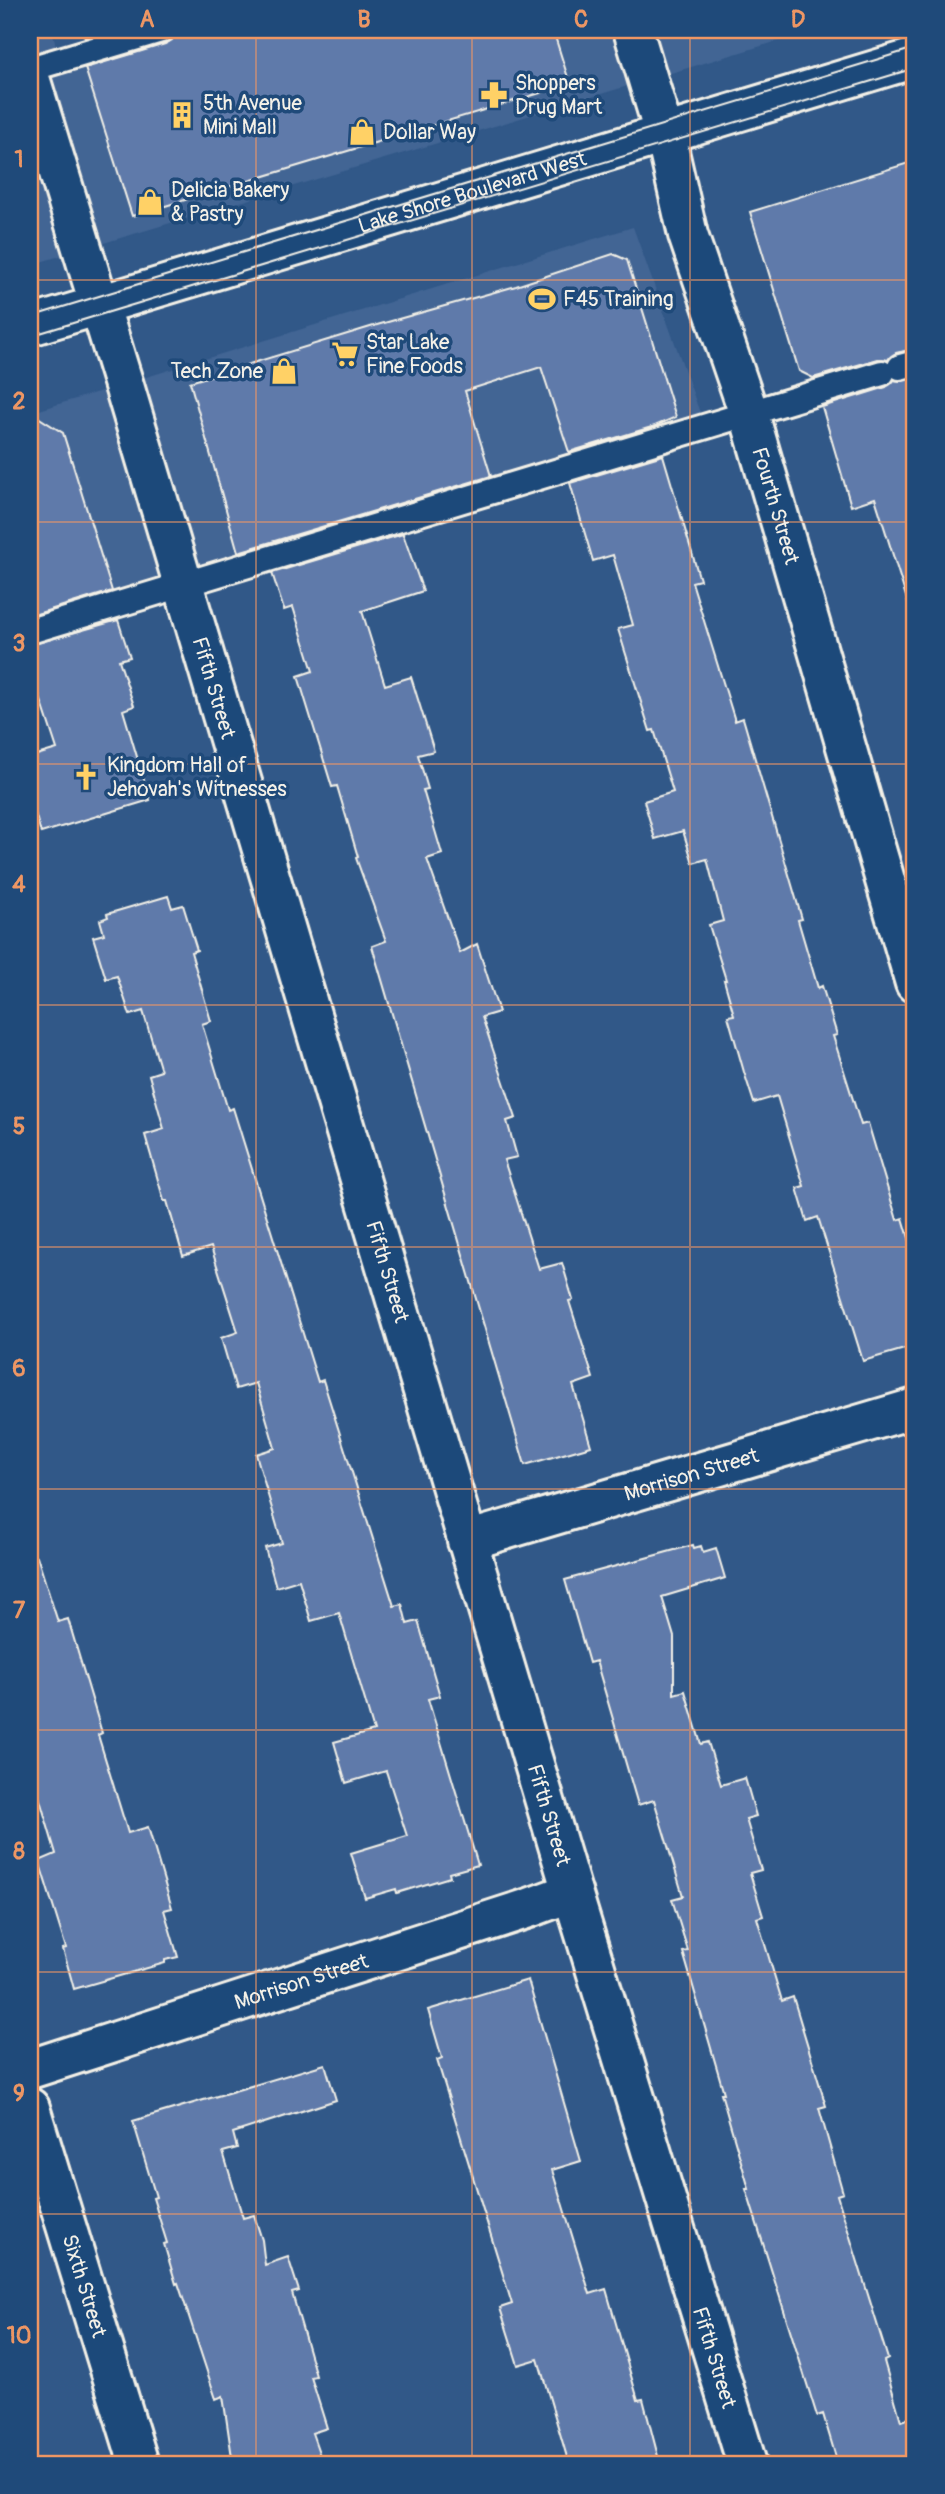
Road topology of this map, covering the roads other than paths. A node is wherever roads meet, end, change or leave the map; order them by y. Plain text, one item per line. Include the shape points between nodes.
1 (161, 30) edge
2 (633, 30) edge
3 (915, 58) edge
4 (30, 69) edge
5 (30, 78) edge
6 (664, 135) junction
7 (99, 305) junction
8 (30, 326) edge
9 (899, 368) edge
10 (749, 414) junction
11 (183, 584) junction
12 (30, 631) edge
13 (915, 983) edge
14 (915, 1408) edge
15 (467, 1541) junction
16 (572, 1892) junction
17 (30, 2069) edge
18 (30, 2108) edge
19 (139, 2464) edge
20 (747, 2464) edge

1 - 4 lane
2 - 6 street, Fourth Street
3 - 6 street, Lake Shore Boulevard West
5 - 7 street, Fifth Street
6 - 7 street, Lake Shore Boulevard West
6 - 10 street, Fourth Street via 688,235
7 - 8 street, Lake Shore Boulevard West
7 - 11 street, Fifth Street
9 - 10 lane
10 - 11 lane
10 - 13 street, Fourth Street
11 - 12 lane
11 - 15 street, Fifth Street
14 - 15 street, Morrison Street
15 - 16 street, Fifth Street
16 - 17 street, Morrison Street
16 - 20 street, Fifth Street
18 - 19 street, Sixth Street

